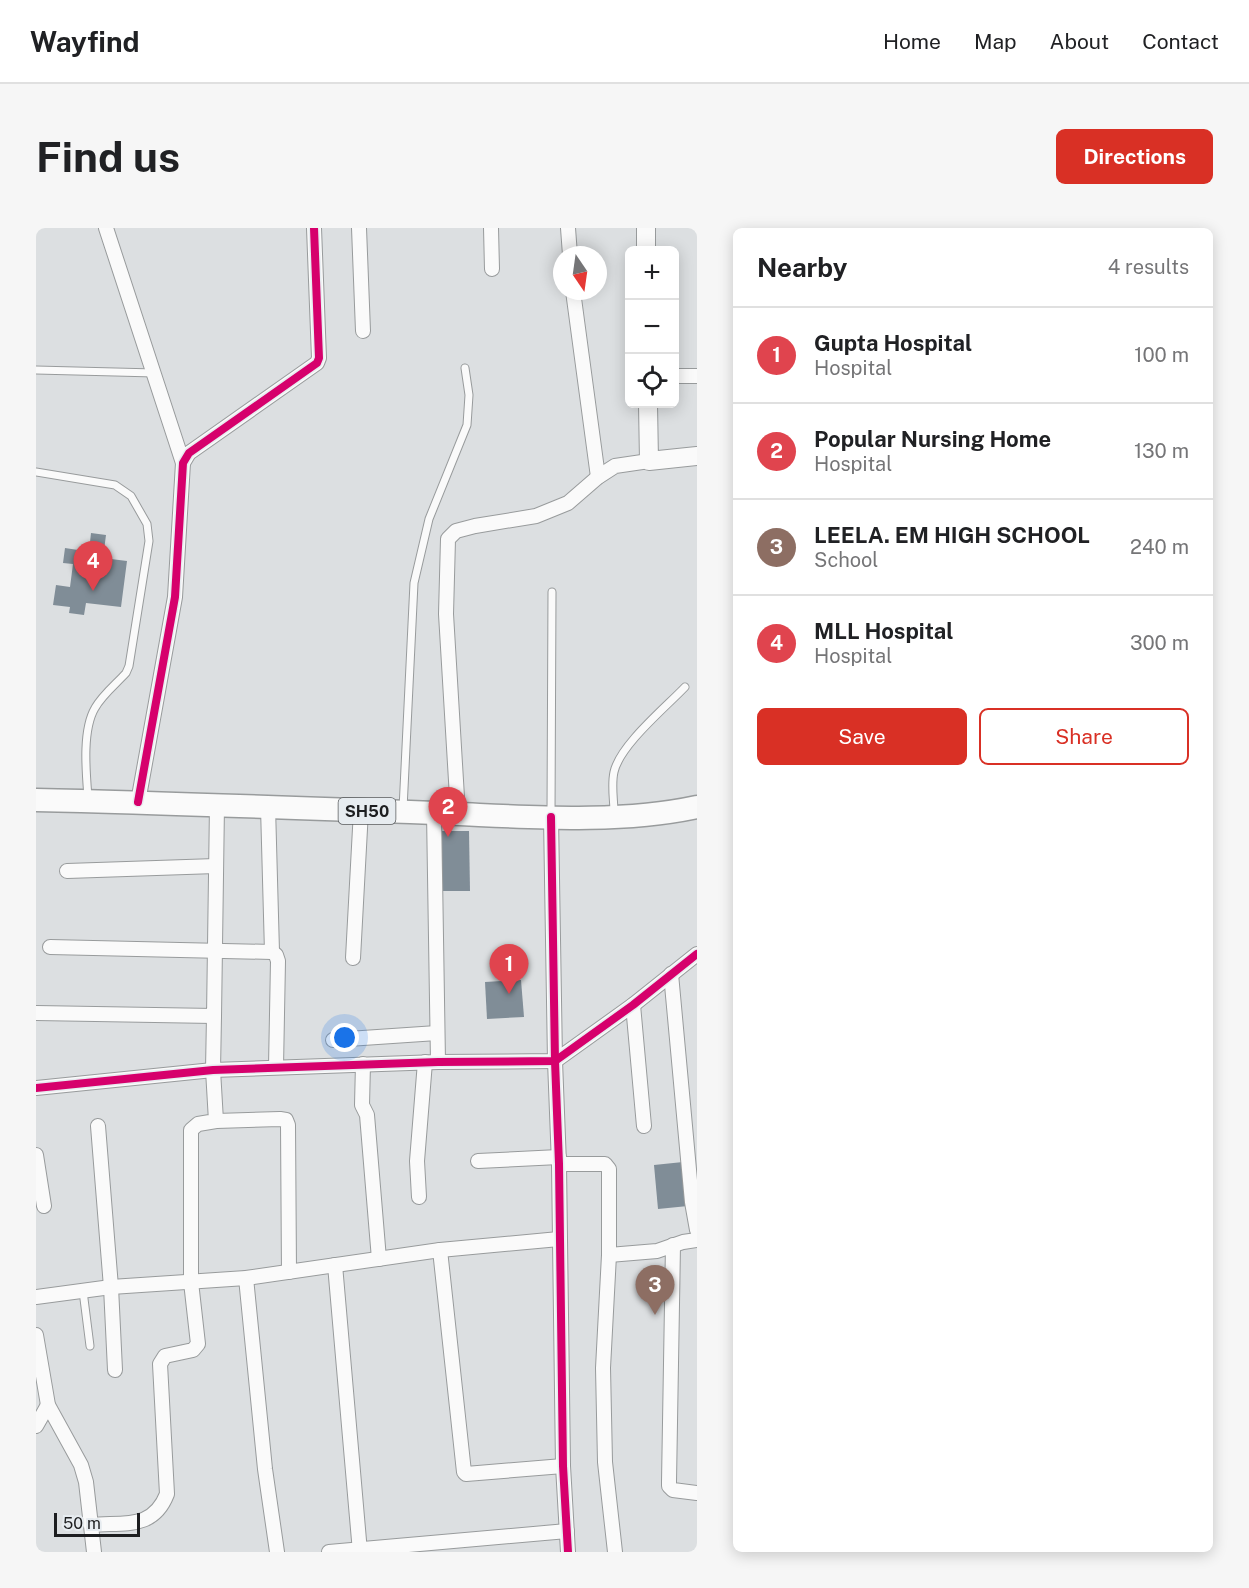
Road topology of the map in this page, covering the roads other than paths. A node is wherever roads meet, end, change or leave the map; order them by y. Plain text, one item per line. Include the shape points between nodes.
1 (106, 228) edge
2 (314, 228) edge
3 (359, 228) edge
4 (491, 228) edge
5 (568, 228) edge
6 (646, 228) edge
7 (569, 246) edge
8 (646, 246) edge
9 (492, 269) dead end
10 (574, 300) edge
11 (363, 331) dead end
12 (465, 368) dead end
13 (36, 370) edge
14 (155, 373) junction
15 (679, 376) edge
16 (697, 376) edge
17 (648, 408) edge
18 (697, 456) edge
19 (649, 461) junction
20 (183, 463) junction
21 (36, 471) edge
22 (598, 477) junction
23 (552, 592) dead end
24 (685, 687) dead end
25 (36, 800) edge
26 (88, 801) junction
27 (138, 802) junction
28 (217, 805) junction
29 (268, 807) junction
30 (697, 807) edge
31 (361, 810) junction
32 (403, 812) junction
33 (434, 813) junction
34 (458, 814) junction
35 (615, 816) junction
36 (551, 817) junction
37 (216, 866) junction
38 (67, 871) dead end
39 (50, 947) dead end
40 (213, 949) junction
41 (272, 952) junction
42 (697, 954) edge
43 (352, 958) dead end
44 (671, 974) junction
45 (633, 1005) junction
46 (36, 1013) edge
47 (214, 1016) junction
48 (437, 1033) junction
49 (333, 1040) dead end
50 (555, 1061) junction
51 (431, 1062) junction
52 (363, 1064) junction
53 (276, 1067) junction
54 (213, 1070) junction
55 (36, 1088) edge
56 (216, 1121) junction
57 (98, 1126) dead end
58 (644, 1126) dead end
59 (36, 1155) edge
60 (478, 1161) dead end
61 (559, 1161) junction
62 (419, 1197) dead end
63 (44, 1206) dead end
64 (697, 1230) edge
65 (559, 1239) junction
66 (697, 1240) edge
67 (673, 1245) junction
68 (440, 1250) junction
69 (609, 1255) junction
70 (379, 1259) junction
71 (335, 1265) junction
72 (289, 1272) junction
73 (246, 1278) junction
74 (191, 1282) junction
75 (111, 1287) junction
76 (83, 1291) junction
77 (36, 1297) edge
78 (36, 1335) edge
79 (90, 1346) dead end
80 (115, 1370) dead end
81 (48, 1405) junction
82 (36, 1426) edge
83 (563, 1466) junction
84 (697, 1493) edge
85 (91, 1525) junction
86 (567, 1531) junction
87 (359, 1551) edge
88 (94, 1552) edge
89 (277, 1552) edge
90 (329, 1552) edge
91 (568, 1552) edge
92 (615, 1552) edge

1 - 14 street
2 - 20 street via 317,363 189,453
3 - 11 street
4 - 9 street
5 - 7 street
6 - 8 street
10 - 22 street
12 - 32 lane via 469,394 467,425 429,519 414,583
13 - 14 lane
14 - 20 street
15 - 16 street
17 - 19 street
18 - 19 street
19 - 22 street via 615,466
20 - 27 street via 175,597
21 - 26 lane via 115,485 130,496 147,524 149,541 129,666 91,716 86,747
22 - 34 street via 568,503 536,516 456,531 448,539 446,614
23 - 36 lane
24 - 35 lane via 619,758 614,773
25 - 26 main road, SH50
26 - 27 main road, SH50
27 - 28 main road, SH50
28 - 29 main road, SH50
28 - 37 street
29 - 31 main road, SH50
29 - 41 street
30 - 35 main road, SH50
31 - 32 main road, SH50
31 - 43 street
32 - 33 main road, SH50
33 - 34 main road, SH50
33 - 48 street
34 - 36 main road, SH50
35 - 36 main road, SH50
36 - 50 street
37 - 38 street
37 - 40 street
39 - 40 street
40 - 41 street
40 - 47 street
41 - 53 street via 278,961
42 - 44 street
44 - 45 street
44 - 64 street
45 - 50 street
45 - 58 street
46 - 47 street
47 - 54 street
48 - 49 street
48 - 51 street
50 - 51 street
50 - 61 street
51 - 52 street
51 - 62 street via 417,1161
52 - 53 street
52 - 70 street via 362,1105 367,1115
53 - 54 street
54 - 55 street
54 - 56 street
56 - 72 street via 286,1120
56 - 74 street via 198,1124 191,1130
57 - 75 street
59 - 63 street
60 - 61 street
61 - 65 street
61 - 69 street via 608,1165
65 - 68 street
65 - 83 street
66 - 67 street
67 - 69 street via 657,1251
67 - 84 street via 669,1486
68 - 70 street
68 - 83 street via 465,1474
69 - 92 street via 603,1368 605,1462
70 - 71 street
71 - 72 street
71 - 87 street
72 - 73 street
73 - 74 street
73 - 89 street
74 - 75 street
74 - 85 street via 198,1344 193,1350 165,1356 160,1364 167,1494 154,1515 142,1521
75 - 76 street
75 - 80 street
76 - 77 street
76 - 79 lane
78 - 81 street
81 - 82 street
81 - 85 street via 81,1465
83 - 86 street
85 - 88 street
86 - 87 street
86 - 91 street
87 - 90 street

